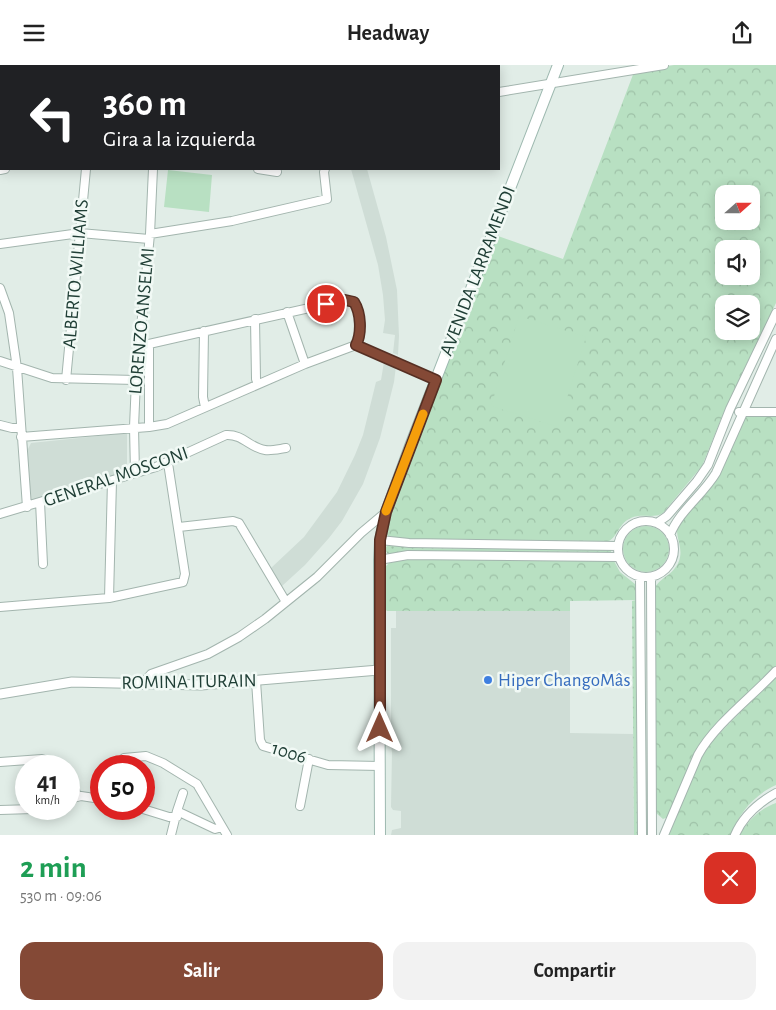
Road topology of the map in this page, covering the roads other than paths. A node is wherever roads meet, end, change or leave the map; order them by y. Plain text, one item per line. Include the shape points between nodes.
1 (558, 65) edge
2 (664, 65) edge
3 (551, 83) junction
4 (500, 92) edge
5 (86, 170) edge
6 (153, 170) edge
7 (264, 170) edge
8 (325, 170) edge
9 (276, 172) dead end
10 (80, 233) junction
11 (149, 237) junction
12 (0, 244) edge
13 (0, 288) edge
14 (288, 312) junction
15 (776, 313) edge
16 (256, 319) junction
17 (204, 331) junction
18 (776, 339) edge
19 (139, 343) junction
20 (149, 344) junction
21 (356, 345) junction
22 (0, 361) edge
23 (305, 364) junction
24 (17, 368) junction
25 (66, 380) junction
26 (136, 380) junction
27 (436, 380) junction
28 (258, 384) junction
29 (205, 407) junction
30 (730, 409) junction
31 (742, 413) junction
32 (776, 413) edge
33 (0, 425) edge
34 (134, 427) junction
35 (149, 427) junction
36 (21, 428) junction
37 (21, 437) junction
38 (286, 448) dead end
39 (168, 463) junction
40 (135, 473) junction
41 (112, 481) junction
42 (40, 503) junction
43 (27, 507) junction
44 (386, 512) junction
45 (0, 514) edge
46 (657, 523) junction
47 (179, 527) junction
48 (670, 535) junction
49 (380, 540) junction
50 (618, 546) junction
51 (619, 557) junction
52 (380, 560) junction
53 (43, 564) dead end
54 (640, 577) junction
55 (651, 577) junction
56 (109, 598) junction
57 (286, 602) junction
58 (0, 607) edge
59 (379, 670) junction
60 (776, 671) edge
61 (256, 681) junction
62 (141, 685) junction
63 (0, 694) edge
64 (309, 759) junction
65 (155, 760) edge
66 (15, 761) edge
67 (0, 762) edge
68 (380, 766) junction
69 (183, 793) dead end
70 (776, 793) edge
71 (300, 806) dead end
72 (15, 810) edge
73 (0, 811) edge
74 (155, 813) edge
75 (177, 814) junction
76 (222, 827) junction
77 (171, 835) edge
78 (227, 835) edge
79 (380, 835) edge
80 (642, 835) edge
81 (652, 835) edge
82 (664, 835) edge
83 (735, 835) edge

1 - 3 main road, AVENIDA LARRAMENDI
2 - 3 street
3 - 4 street
3 - 27 main road, AVENIDA LARRAMENDI
5 - 10 street, ALBERTO WILLIAMS
6 - 11 street, LORENZO ANSELMI
7 - 9 street
8 - 11 street via 326,199
10 - 11 street
10 - 12 street
10 - 25 street, ALBERTO WILLIAMS
11 - 19 street, LORENZO ANSELMI
13 - 24 street via 9,313
14 - 16 street
14 - 21 street via 345,300 354,302 360,333
14 - 23 street
15 - 30 street
16 - 17 street
16 - 28 street
17 - 20 street
17 - 29 street
18 - 31 street
19 - 20 street
19 - 26 street, LORENZO ANSELMI
20 - 35 street
21 - 23 street
21 - 27 street
22 - 24 street
23 - 28 street
24 - 25 street
24 - 36 street
25 - 26 street
26 - 34 street, LORENZO ANSELMI
27 - 44 main road, AVENIDA LARRAMENDI
28 - 29 street
29 - 35 street via 167,424
30 - 31 street
30 - 46 street via 703,473 667,516
31 - 32 street
31 - 48 street via 716,473 675,523
33 - 36 street
34 - 35 street
34 - 37 street
34 - 40 street, LORENZO ANSELMI
36 - 37 street
37 - 43 street
38 - 39 street, GENERAL MOSCONI via 264,450 239,437 226,435
39 - 40 street, GENERAL MOSCONI
39 - 47 street
40 - 41 street, GENERAL MOSCONI
41 - 42 street, GENERAL MOSCONI
41 - 56 street
42 - 43 street, GENERAL MOSCONI
42 - 53 street
43 - 45 street, GENERAL MOSCONI
44 - 49 main road, AVENIDA LARRAMENDI
44 - 57 street
46 - 48 street
46 - 50 street via 643,521 634,524 624,533
47 - 56 street via 185,575 183,582
47 - 57 street via 239,523
48 - 55 street via 674,547 672,561 664,571
49 - 50 street
49 - 52 main road, AVENIDA LARRAMENDI
50 - 51 street
51 - 52 street via 408,555
51 - 54 street via 626,569
52 - 59 main road, AVENIDA LARRAMENDI
54 - 55 street
54 - 80 street
55 - 81 street
56 - 58 street
57 - 62 street via 220,648 151,673
59 - 61 street, ROMINA ITURAIN
59 - 68 main road, AVENIDA LARRAMENDI
60 - 82 street via 704,745
61 - 62 street, ROMINA ITURAIN
61 - 64 street, 1006 via 261,744
62 - 63 street, ROMINA ITURAIN via 72,682
64 - 68 street, 1006 via 336,766
64 - 71 street
65 - 76 street via 199,787
66 - 67 street
68 - 79 main road, AVENIDA LARRAMENDI
69 - 75 street
70 - 83 street via 752,809
72 - 73 street
74 - 75 street via 169,817
75 - 76 street via 189,815 215,829
75 - 77 street
76 - 78 street

